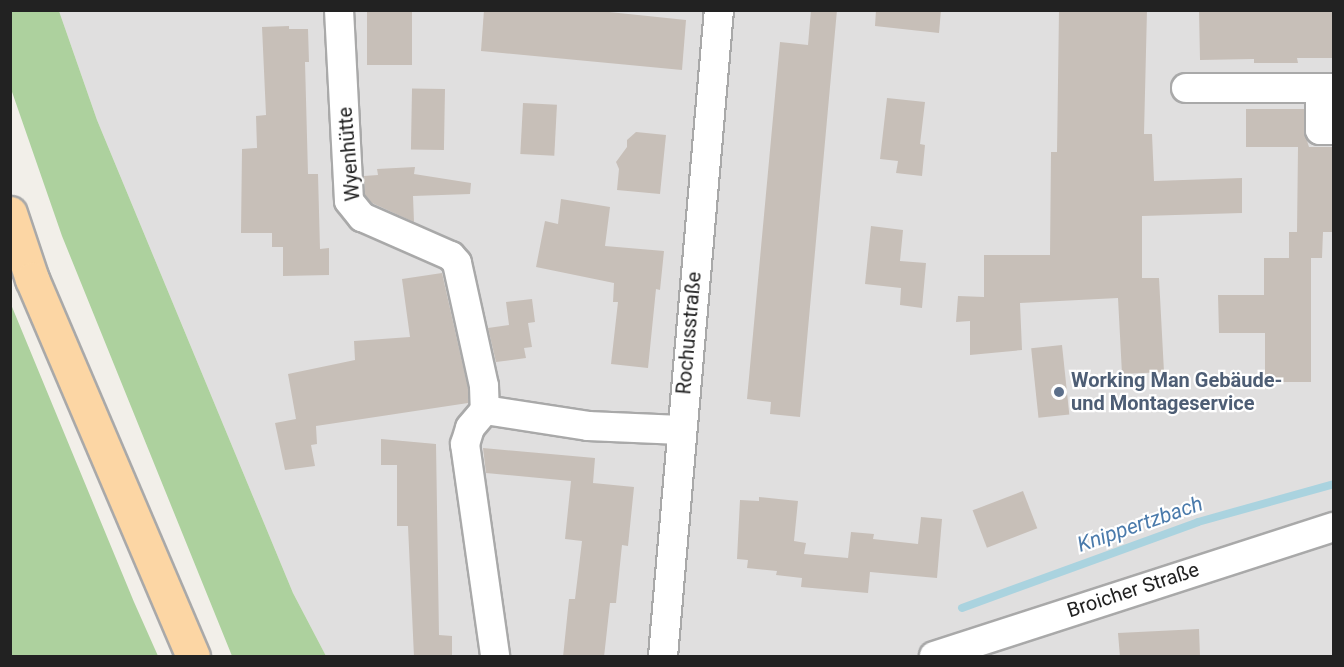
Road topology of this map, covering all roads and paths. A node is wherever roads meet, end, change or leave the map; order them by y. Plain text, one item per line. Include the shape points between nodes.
1 (339, 10) edge
2 (719, 10) edge
3 (1186, 88) dead end
4 (1327, 88) edge
5 (1334, 130) edge
6 (10, 213) edge
7 (485, 410) junction
8 (681, 430) junction
9 (1334, 527) edge
10 (193, 657) edge
11 (495, 657) edge
12 (663, 657) edge
13 (934, 657) edge

1 - 7 street, Wyenhütte via 349,201 362,217 451,256 457,263 484,386
2 - 8 street, Rochusstraße
3 - 4 street
4 - 5 street via 1320,130
6 - 10 main road via 32,279
7 - 8 street via 588,426
7 - 11 street via 470,428 465,444
8 - 12 street, Rochusstraße
9 - 13 street, Broicher Straße

